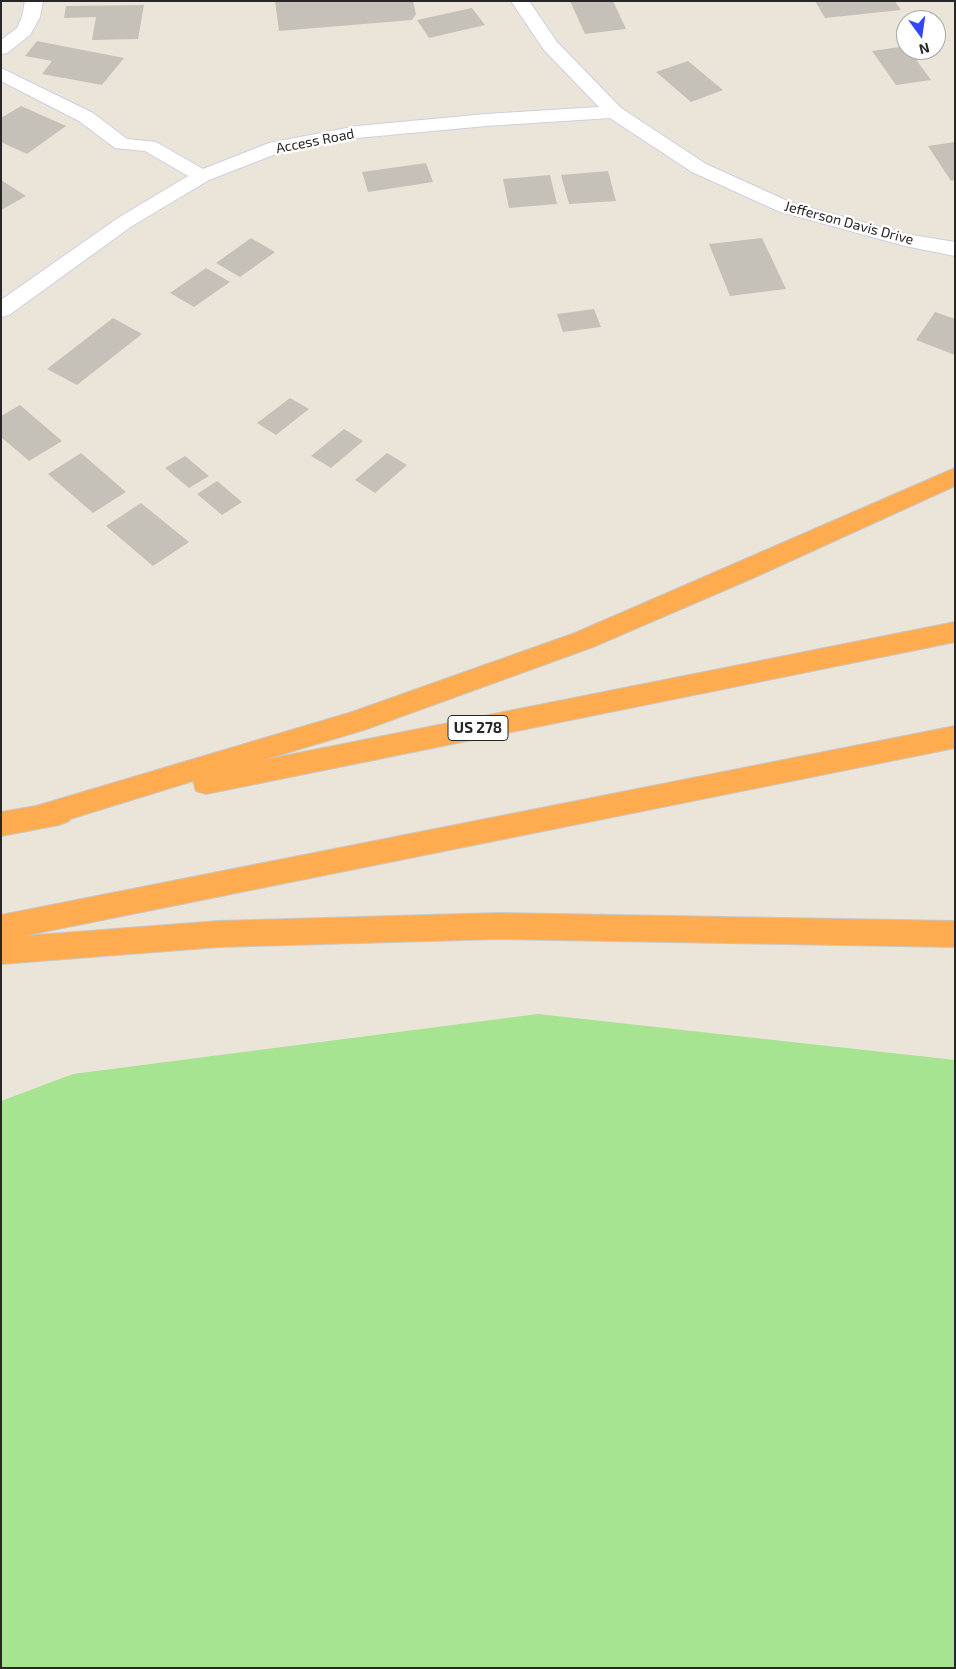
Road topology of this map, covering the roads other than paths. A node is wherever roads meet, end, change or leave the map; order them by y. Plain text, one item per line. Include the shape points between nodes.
1 (34, 1) edge
2 (520, 1) edge
3 (1, 49) edge
4 (1, 73) edge
5 (614, 112) junction
6 (202, 176) junction
7 (955, 249) edge
8 (1, 310) edge
9 (955, 476) edge
10 (955, 632) edge
11 (955, 736) edge
12 (40, 816) junction
13 (1, 824) edge
14 (1, 928) edge
15 (955, 934) edge
16 (1, 951) edge

1 - 3 street via 24,31
2 - 5 street, Jefferson Davis Drive via 550,46
4 - 6 street via 86,117 122,144 149,146
5 - 6 street, Access Road via 357,132 276,147
5 - 7 street, Jefferson Davis Drive via 699,168 785,207 905,240
6 - 8 street, Access Road via 125,222
9 - 12 highway via 584,640 355,722
10 - 12 highway, US 278
11 - 14 highway
12 - 13 highway, US 278
15 - 16 highway via 499,926 219,934

